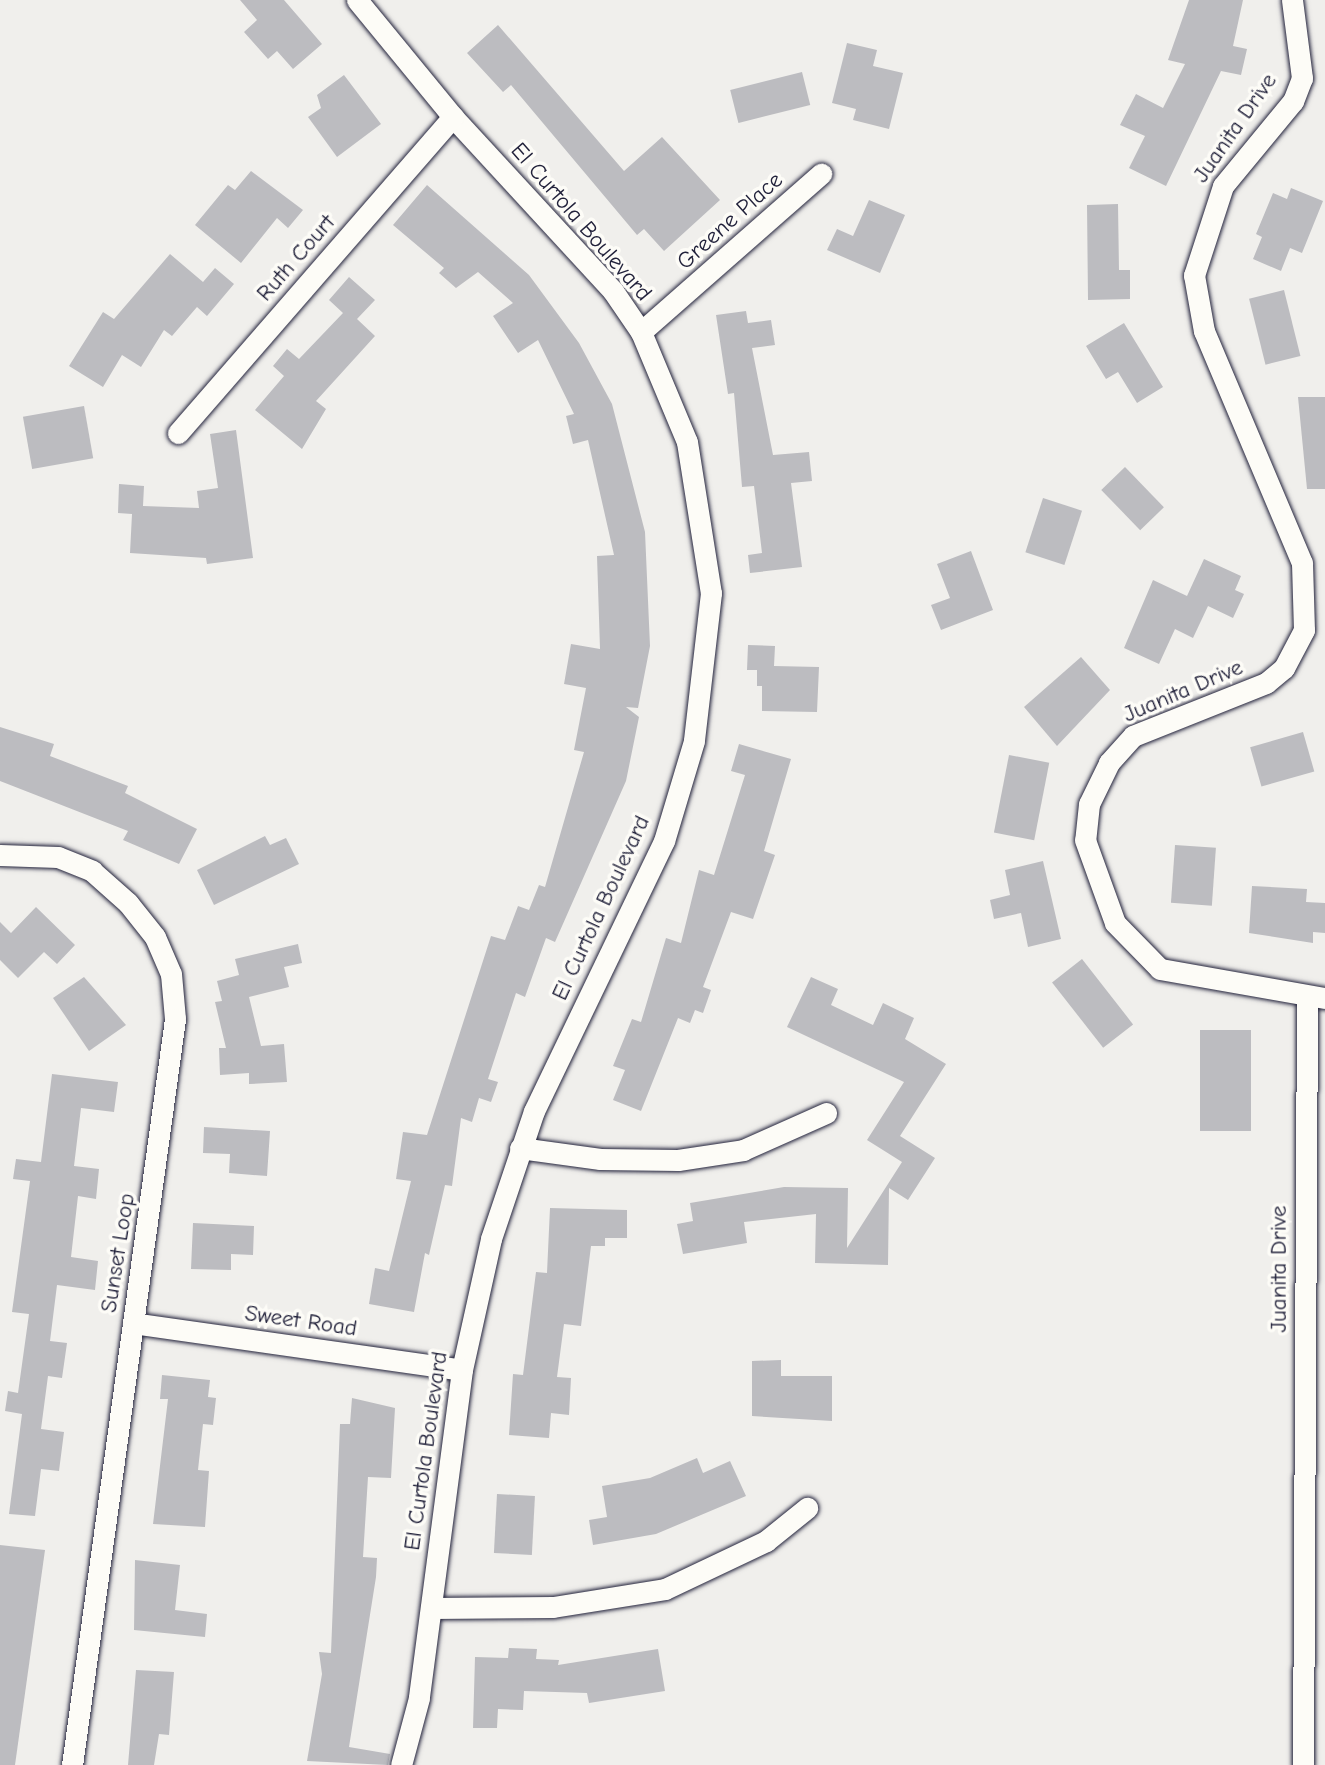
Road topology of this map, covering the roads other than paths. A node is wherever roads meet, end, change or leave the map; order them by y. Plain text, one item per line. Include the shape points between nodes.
1 (357, 0) edge
2 (1292, 0) edge
3 (453, 117) junction
4 (821, 174) dead end
5 (640, 332) junction
6 (178, 433) dead end
7 (0, 855) edge
8 (1316, 997) edge
9 (826, 1113) dead end
10 (520, 1147) junction
11 (134, 1324) junction
12 (462, 1370) junction
13 (807, 1508) dead end
14 (431, 1608) junction
15 (72, 1765) edge
16 (401, 1765) edge
17 (1303, 1765) edge

1 - 3 street, El Curtola Boulevard
2 - 8 street, Juanita Drive via 1301,78 1293,101 1223,186 1194,275 1196,304 1213,354 1302,563 1304,630 1291,659 1266,683 1133,736 1109,763 1094,794 1085,840 1115,923 1160,969
3 - 5 street, El Curtola Boulevard via 612,290
3 - 6 street, Ruth Court
4 - 5 street, Greene Place
5 - 10 street, El Curtola Boulevard via 687,442 702,513 711,593 694,741 664,841
7 - 11 street, Sunset Loop via 58,857 92,871 155,937 171,974 173,1065
8 - 17 street, Juanita Drive
9 - 10 street via 743,1150 678,1160 600,1159
10 - 12 street, El Curtola Boulevard
11 - 12 street, Sweet Road
11 - 15 street, Sunset Loop
12 - 14 street, El Curtola Boulevard
13 - 14 street via 766,1541 665,1590 565,1606
14 - 16 street, El Curtola Boulevard via 419,1698

